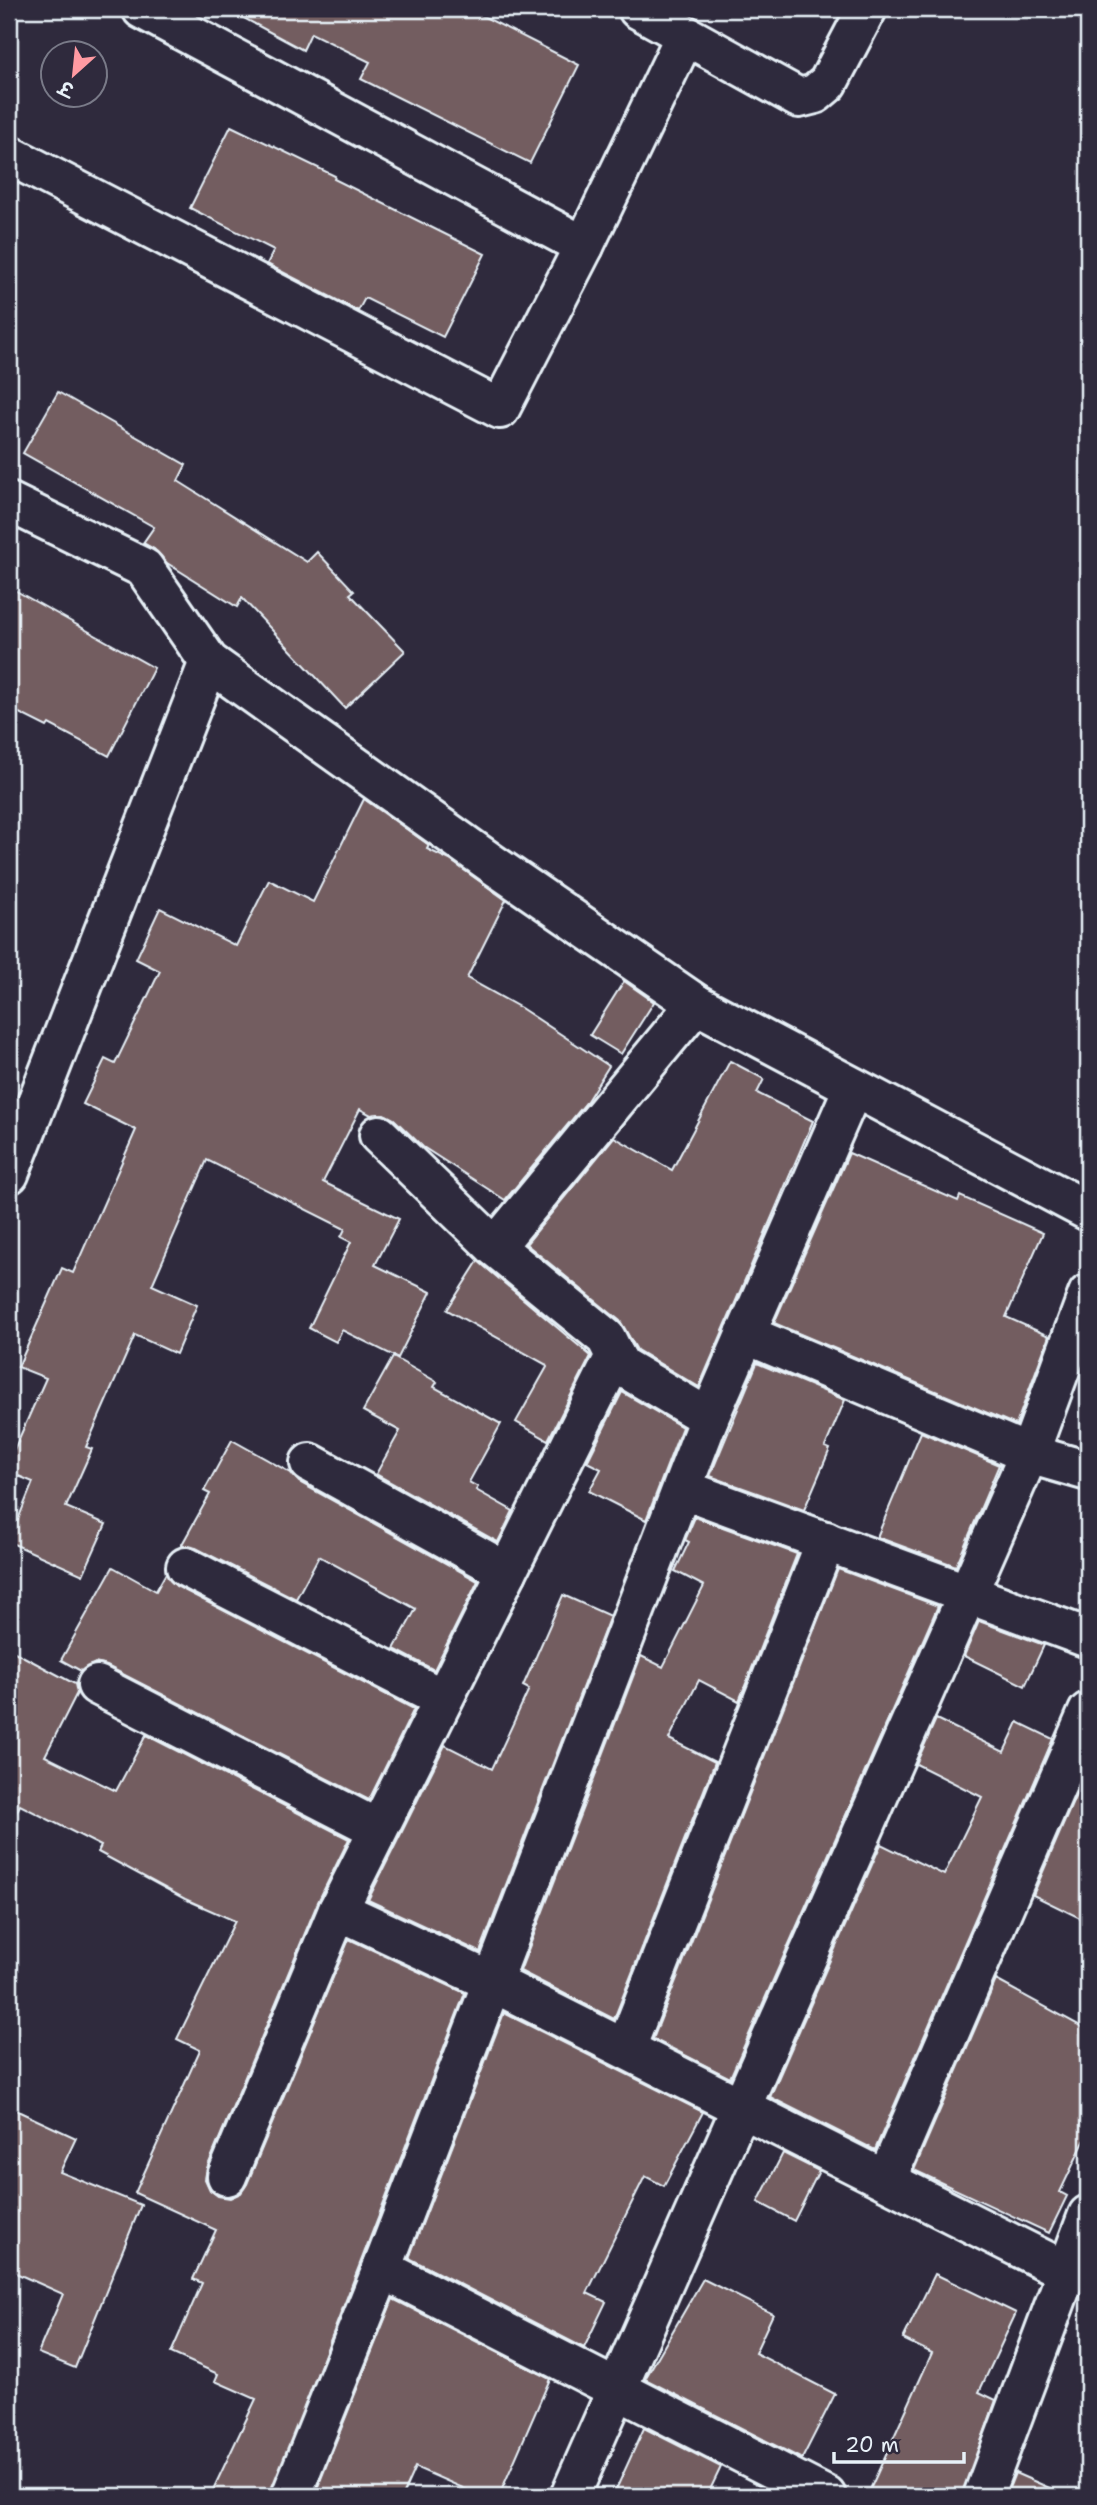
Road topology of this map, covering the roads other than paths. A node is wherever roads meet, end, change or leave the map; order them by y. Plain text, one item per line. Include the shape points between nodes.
1 (142, 9) edge
2 (638, 9) edge
3 (867, 9) edge
4 (685, 36) junction
5 (9, 155) edge
6 (584, 246) junction
7 (9, 502) edge
8 (209, 662) junction
9 (696, 1004) junction
10 (853, 1088) junction
11 (379, 1135) dead end
12 (9, 1174) edge
13 (1088, 1210) edge
14 (495, 1247) junction
15 (1088, 1294) edge
16 (745, 1334) junction
17 (615, 1356) junction
18 (709, 1418) junction
19 (1029, 1454) junction
20 (310, 1462) dead end
21 (1088, 1471) edge
22 (684, 1489) junction
23 (826, 1541) junction
24 (186, 1567) dead end
25 (507, 1572) junction
26 (967, 1593) junction
27 (1088, 1637) edge
28 (97, 1685) dead end
29 (443, 1699) junction
30 (1088, 1712) edge
31 (378, 1829) junction
32 (338, 1910) junction
33 (492, 1982) junction
34 (626, 2048) junction
35 (741, 2107) junction
36 (227, 2176) dead end
37 (886, 2180) junction
38 (1088, 2215) edge
39 (382, 2269) junction
40 (1068, 2272) junction
41 (616, 2391) junction
42 (290, 2496) edge
43 (570, 2496) edge
44 (826, 2496) edge
45 (983, 2496) edge

1 - 6 street
2 - 4 street
3 - 4 street via 828,83 815,94 799,98
4 - 6 street
5 - 6 street via 500,409
7 - 8 street via 144,568
8 - 9 street
8 - 12 street
9 - 10 street
9 - 14 street
10 - 13 street
10 - 16 street
11 - 14 street
14 - 17 street via 606,1338
15 - 19 street
16 - 18 street
16 - 19 street
17 - 18 street via 621,1366
17 - 25 street
18 - 22 street
19 - 21 street
19 - 26 street
20 - 25 street
22 - 23 street
22 - 33 street
23 - 26 street
23 - 34 street
24 - 29 street
25 - 29 street
26 - 27 street
26 - 35 street
28 - 31 street
29 - 31 street
30 - 37 street
31 - 32 street
32 - 33 street
32 - 36 street
33 - 34 street
33 - 39 street
34 - 35 street
35 - 37 street
35 - 41 street
37 - 40 street
38 - 40 street
39 - 41 street
39 - 42 street
40 - 45 street
41 - 43 street
41 - 44 street

